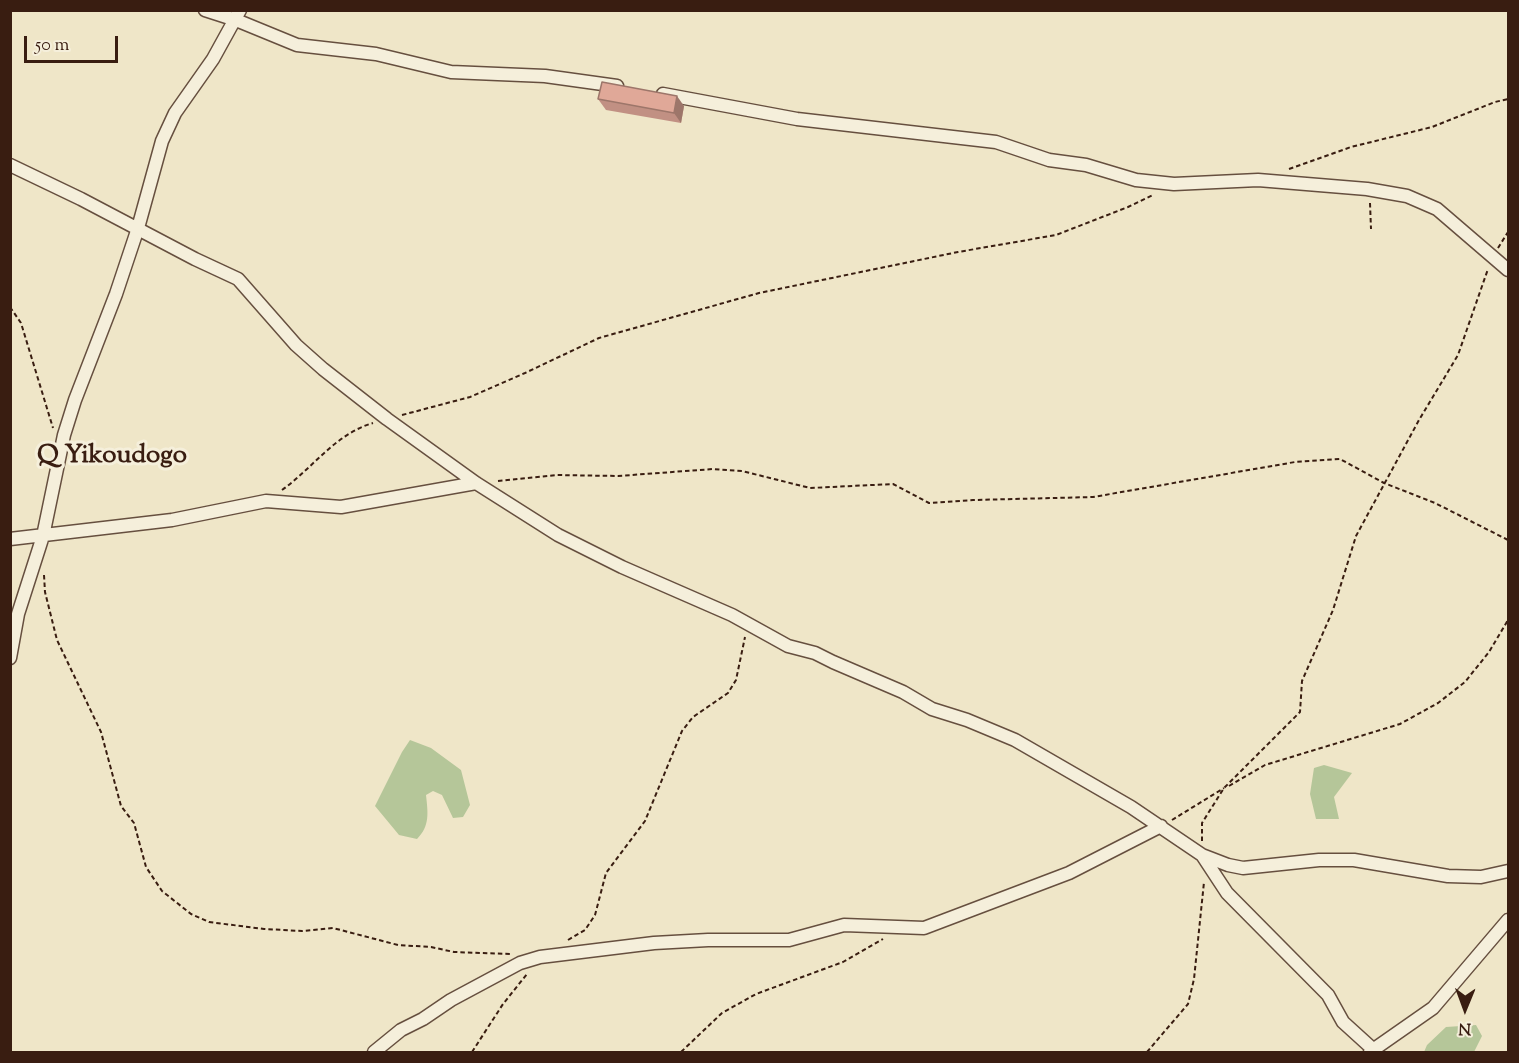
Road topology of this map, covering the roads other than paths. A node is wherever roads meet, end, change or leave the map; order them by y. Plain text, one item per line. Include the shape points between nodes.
1 (205, 10) edge
2 (238, 15) edge
3 (632, 88) edge
4 (655, 92) edge
5 (10, 165) edge
6 (138, 228) junction
7 (1509, 270) edge
8 (476, 483) junction
9 (43, 536) junction
10 (10, 539) edge
11 (10, 658) edge
12 (1161, 826) junction
13 (1202, 855) junction
14 (1509, 871) edge
15 (1509, 920) edge
16 (1373, 1051) edge
17 (374, 1053) edge

1 - 2 street
2 - 3 street via 297,45 376,54 451,72 545,76
2 - 6 street via 175,113 162,141
4 - 7 street via 797,118 996,142 1049,160 1086,165 1136,180 1174,184 1258,180 1407,196 1437,209
5 - 6 street
6 - 8 street via 238,279 296,345 323,369
6 - 9 street via 67,427
8 - 9 street via 341,507 266,501 172,520
8 - 12 street via 558,536 622,567 788,646 815,653 903,692 932,710 1015,740
9 - 10 street
9 - 11 street via 18,614
12 - 13 street
12 - 17 street via 1068,873 924,928 844,925 789,940 654,943 540,957 520,963 451,1000 401,1030
13 - 14 street via 1243,868 1293,861 1354,860 1448,876 1481,877
13 - 16 street via 1227,892 1328,995 1343,1022
15 - 16 street via 1433,1008

